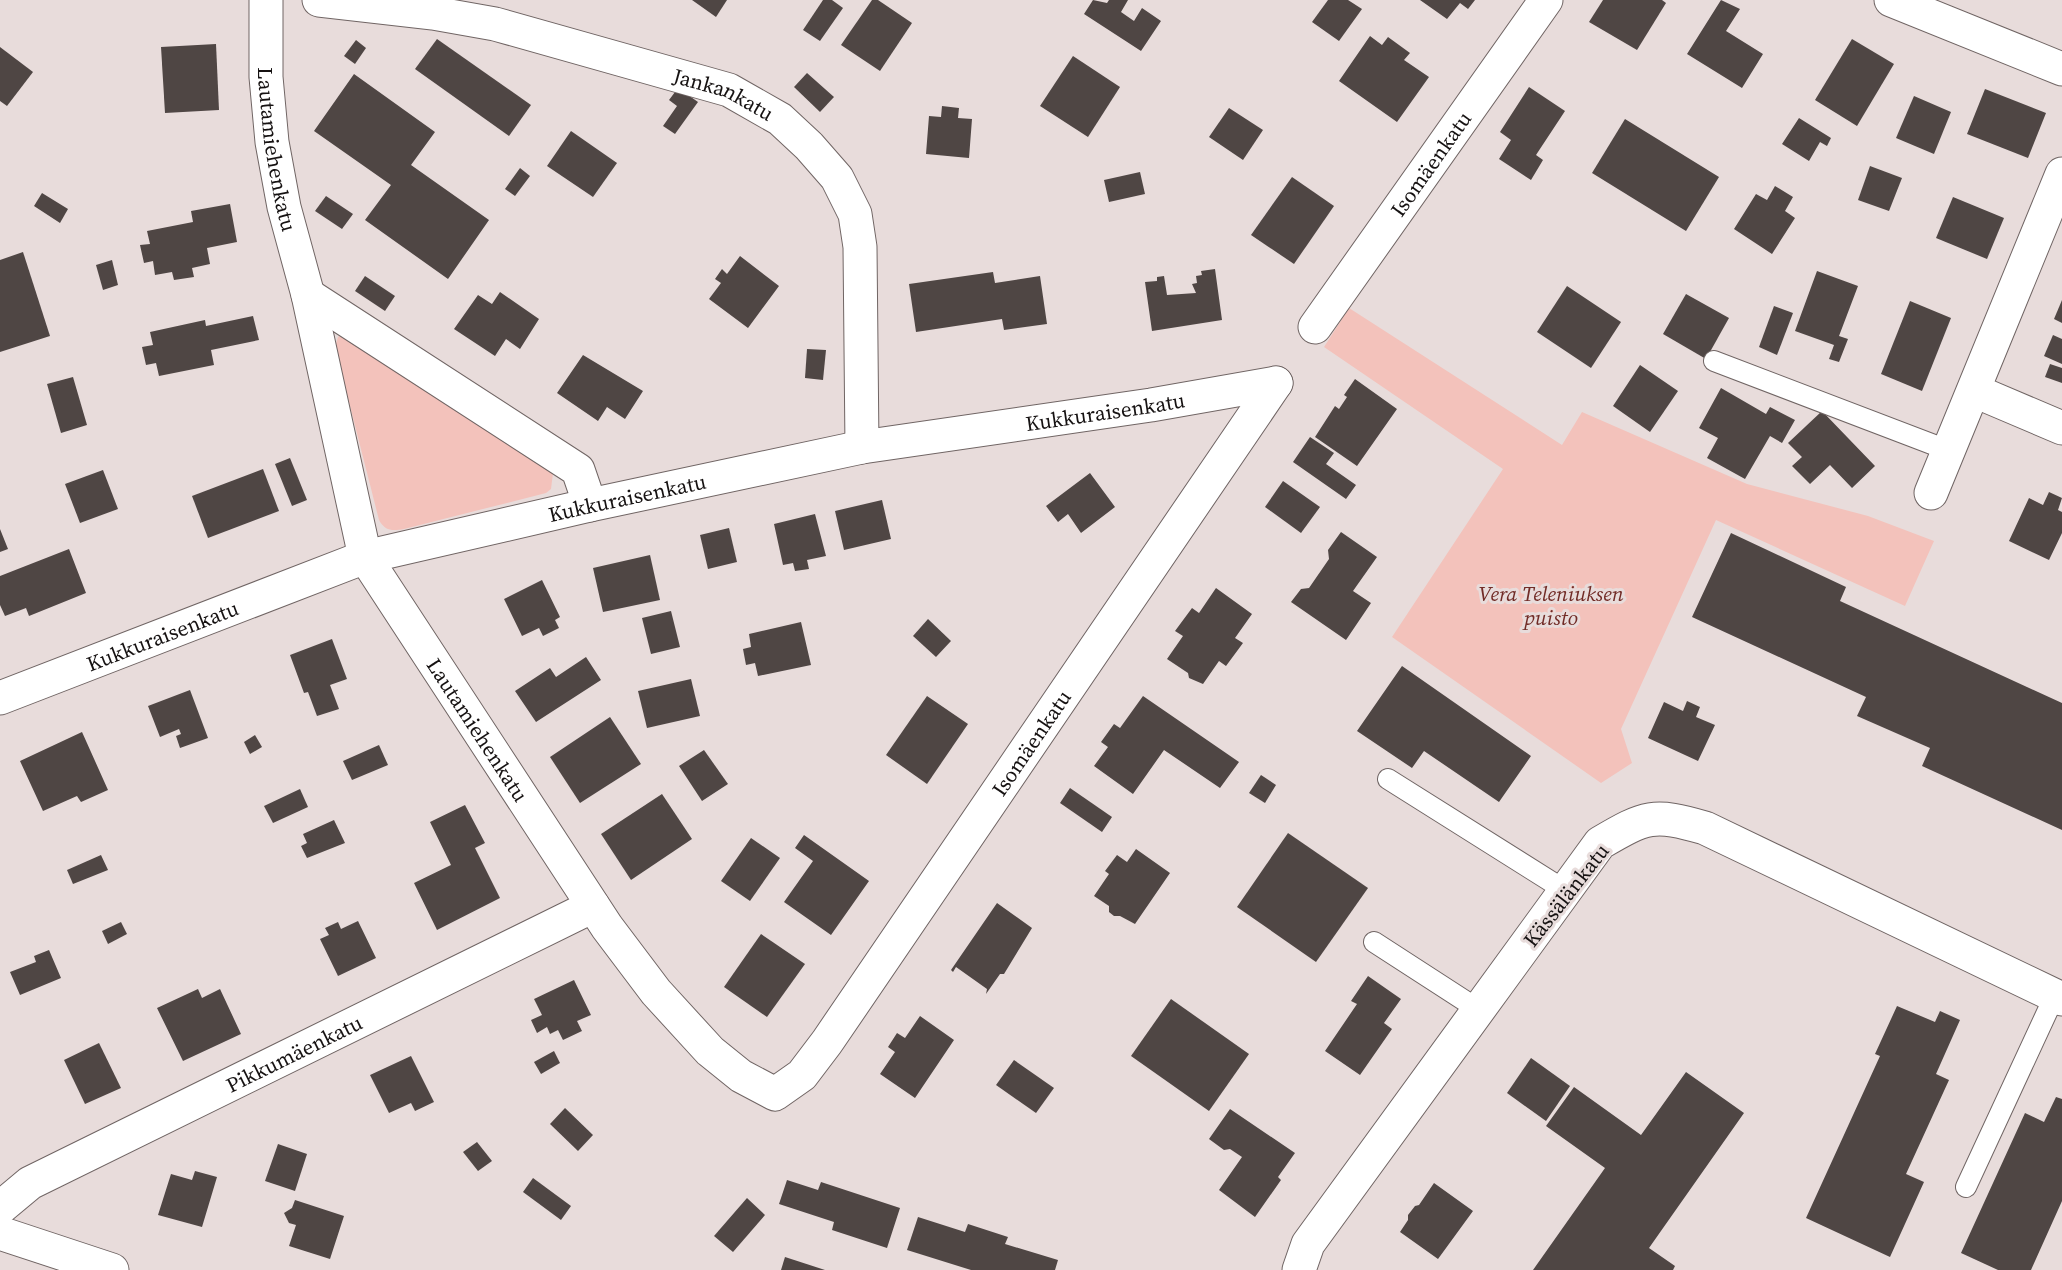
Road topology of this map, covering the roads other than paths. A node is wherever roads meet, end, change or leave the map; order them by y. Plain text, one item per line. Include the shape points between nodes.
1 (266, 0) edge
2 (318, 0) edge
3 (1546, 0) edge
4 (1891, 0) edge
5 (2062, 69) edge
6 (2062, 174) edge
7 (308, 295) junction
8 (1314, 327) dead end
9 (1714, 361) dead end
10 (1276, 383) joint
11 (1975, 391) junction
12 (2062, 428) edge
13 (862, 447) junction
14 (1950, 451) junction
15 (1931, 493) dead end
16 (590, 505) junction
17 (365, 557) junction
18 (0, 698) edge
19 (1388, 779) dead end
20 (1566, 891) junction
21 (593, 906) junction
22 (1374, 942) dead end
23 (2059, 997) edge
24 (1479, 1010) junction
25 (775, 1094) joint
26 (1966, 1187) dead end
27 (0, 1208) edge
28 (0, 1233) edge
29 (112, 1270) edge
30 (1299, 1270) edge

1 - 7 street, Lautamiehenkatu via 266,77 272,142 284,207
2 - 13 street, Jankankatu via 495,24 729,90 780,119 837,178 855,214 860,248
3 - 8 street, Isomäenkatu
4 - 5 street
6 - 11 street
7 - 16 street via 578,470
7 - 17 street, Lautamiehenkatu
9 - 14 lane
10 - 13 street, Kukkuraisenkatu
10 - 25 street, Isomäenkatu via 827,1042 802,1075
11 - 12 street
11 - 14 street
13 - 16 street, Kukkuraisenkatu
14 - 15 street
16 - 17 street, Kukkuraisenkatu
17 - 18 street, Kukkuraisenkatu
17 - 21 street, Lautamiehenkatu
19 - 20 lane
20 - 23 street, Kässälänkatu via 1600,843 1635,822 1667,817 1706,828
20 - 24 street, Kässälänkatu
21 - 25 street, Lautamiehenkatu via 656,992 710,1051 741,1076
21 - 27 street, Pikkumäenkatu via 30,1183
22 - 24 lane
23 - 26 lane
24 - 30 street, Kässälänkatu via 1308,1244
28 - 29 street

